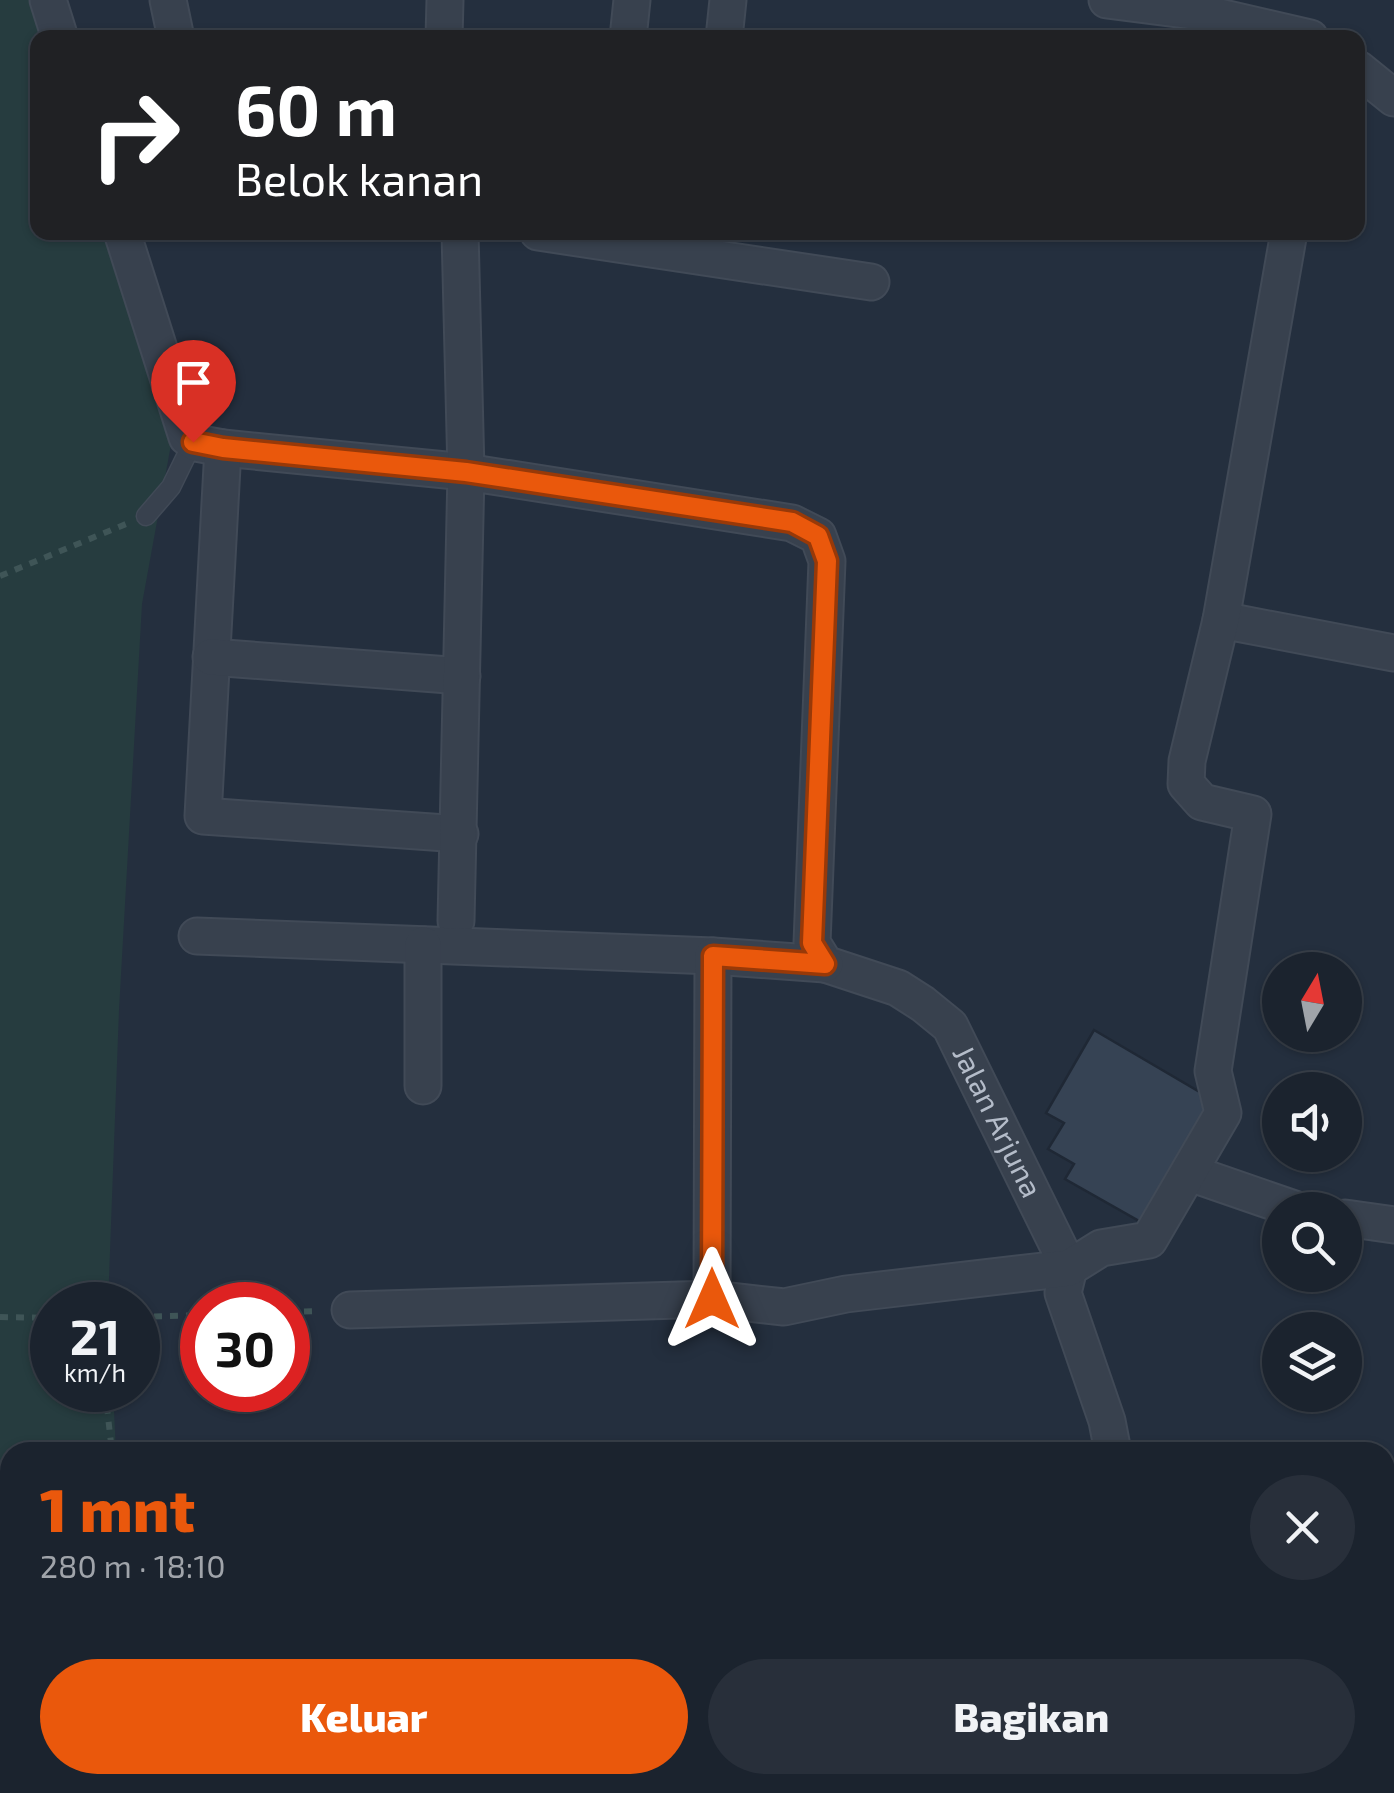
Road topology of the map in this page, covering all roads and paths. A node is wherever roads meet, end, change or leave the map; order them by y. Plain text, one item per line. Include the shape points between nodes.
1 (48, 0) edge
2 (168, 0) edge
3 (445, 0) edge
4 (632, 0) edge
5 (728, 0) edge
6 (1108, 0) edge
7 (1195, 6) edge
8 (57, 30) edge
9 (174, 30) edge
10 (444, 30) edge
11 (629, 30) edge
12 (725, 30) edge
13 (1281, 30) edge
14 (1365, 75) edge
15 (1394, 98) edge
16 (125, 240) edge
17 (460, 240) edge
18 (591, 240) edge
19 (1288, 240) edge
20 (871, 282) dead end
21 (208, 445) junction
22 (466, 472) junction
23 (146, 516) joint
24 (0, 576) edge
25 (1221, 620) junction
26 (1394, 653) edge
27 (210, 657) junction
28 (462, 676) junction
29 (460, 834) junction
30 (456, 921) dead end
31 (197, 936) dead end
32 (423, 945) junction
33 (713, 956) junction
34 (825, 964) junction
35 (423, 1086) dead end
36 (1190, 1173) junction
37 (1262, 1198) edge
38 (1362, 1220) edge
39 (1394, 1225) edge
40 (1069, 1268) junction
41 (712, 1299) junction
42 (350, 1310) dead end
43 (0, 1317) edge
44 (30, 1318) edge
45 (107, 1412) edge
46 (111, 1442) edge
47 (1115, 1442) edge

1 - 8 street
2 - 9 street
3 - 10 street
4 - 11 street
5 - 12 street
6 - 7 street
7 - 13 street
14 - 15 street
16 - 21 street via 187,437
17 - 22 street
18 - 20 street
19 - 25 street
21 - 22 street
21 - 23 lane
21 - 27 street
22 - 28 street
22 - 34 street via 792,522 818,536 827,561 812,943
23 - 24 path
25 - 26 street
25 - 36 street via 1186,784 1202,802 1253,814 1213,1071 1223,1113
27 - 28 street
27 - 29 street via 204,816
28 - 29 street
29 - 30 street
31 - 32 street, Jalan Arjuna
32 - 33 street, Jalan Arjuna
32 - 35 street
33 - 34 street, Jalan Arjuna
33 - 41 street
34 - 40 street, Jalan Arjuna via 898,988 950,1026
36 - 37 street
36 - 40 street via 1149,1240 1101,1248
38 - 39 street
40 - 41 street via 784,1307
40 - 47 street, Jalan Arjuna via 1063,1293
41 - 42 street
43 - 44 path
45 - 46 path

